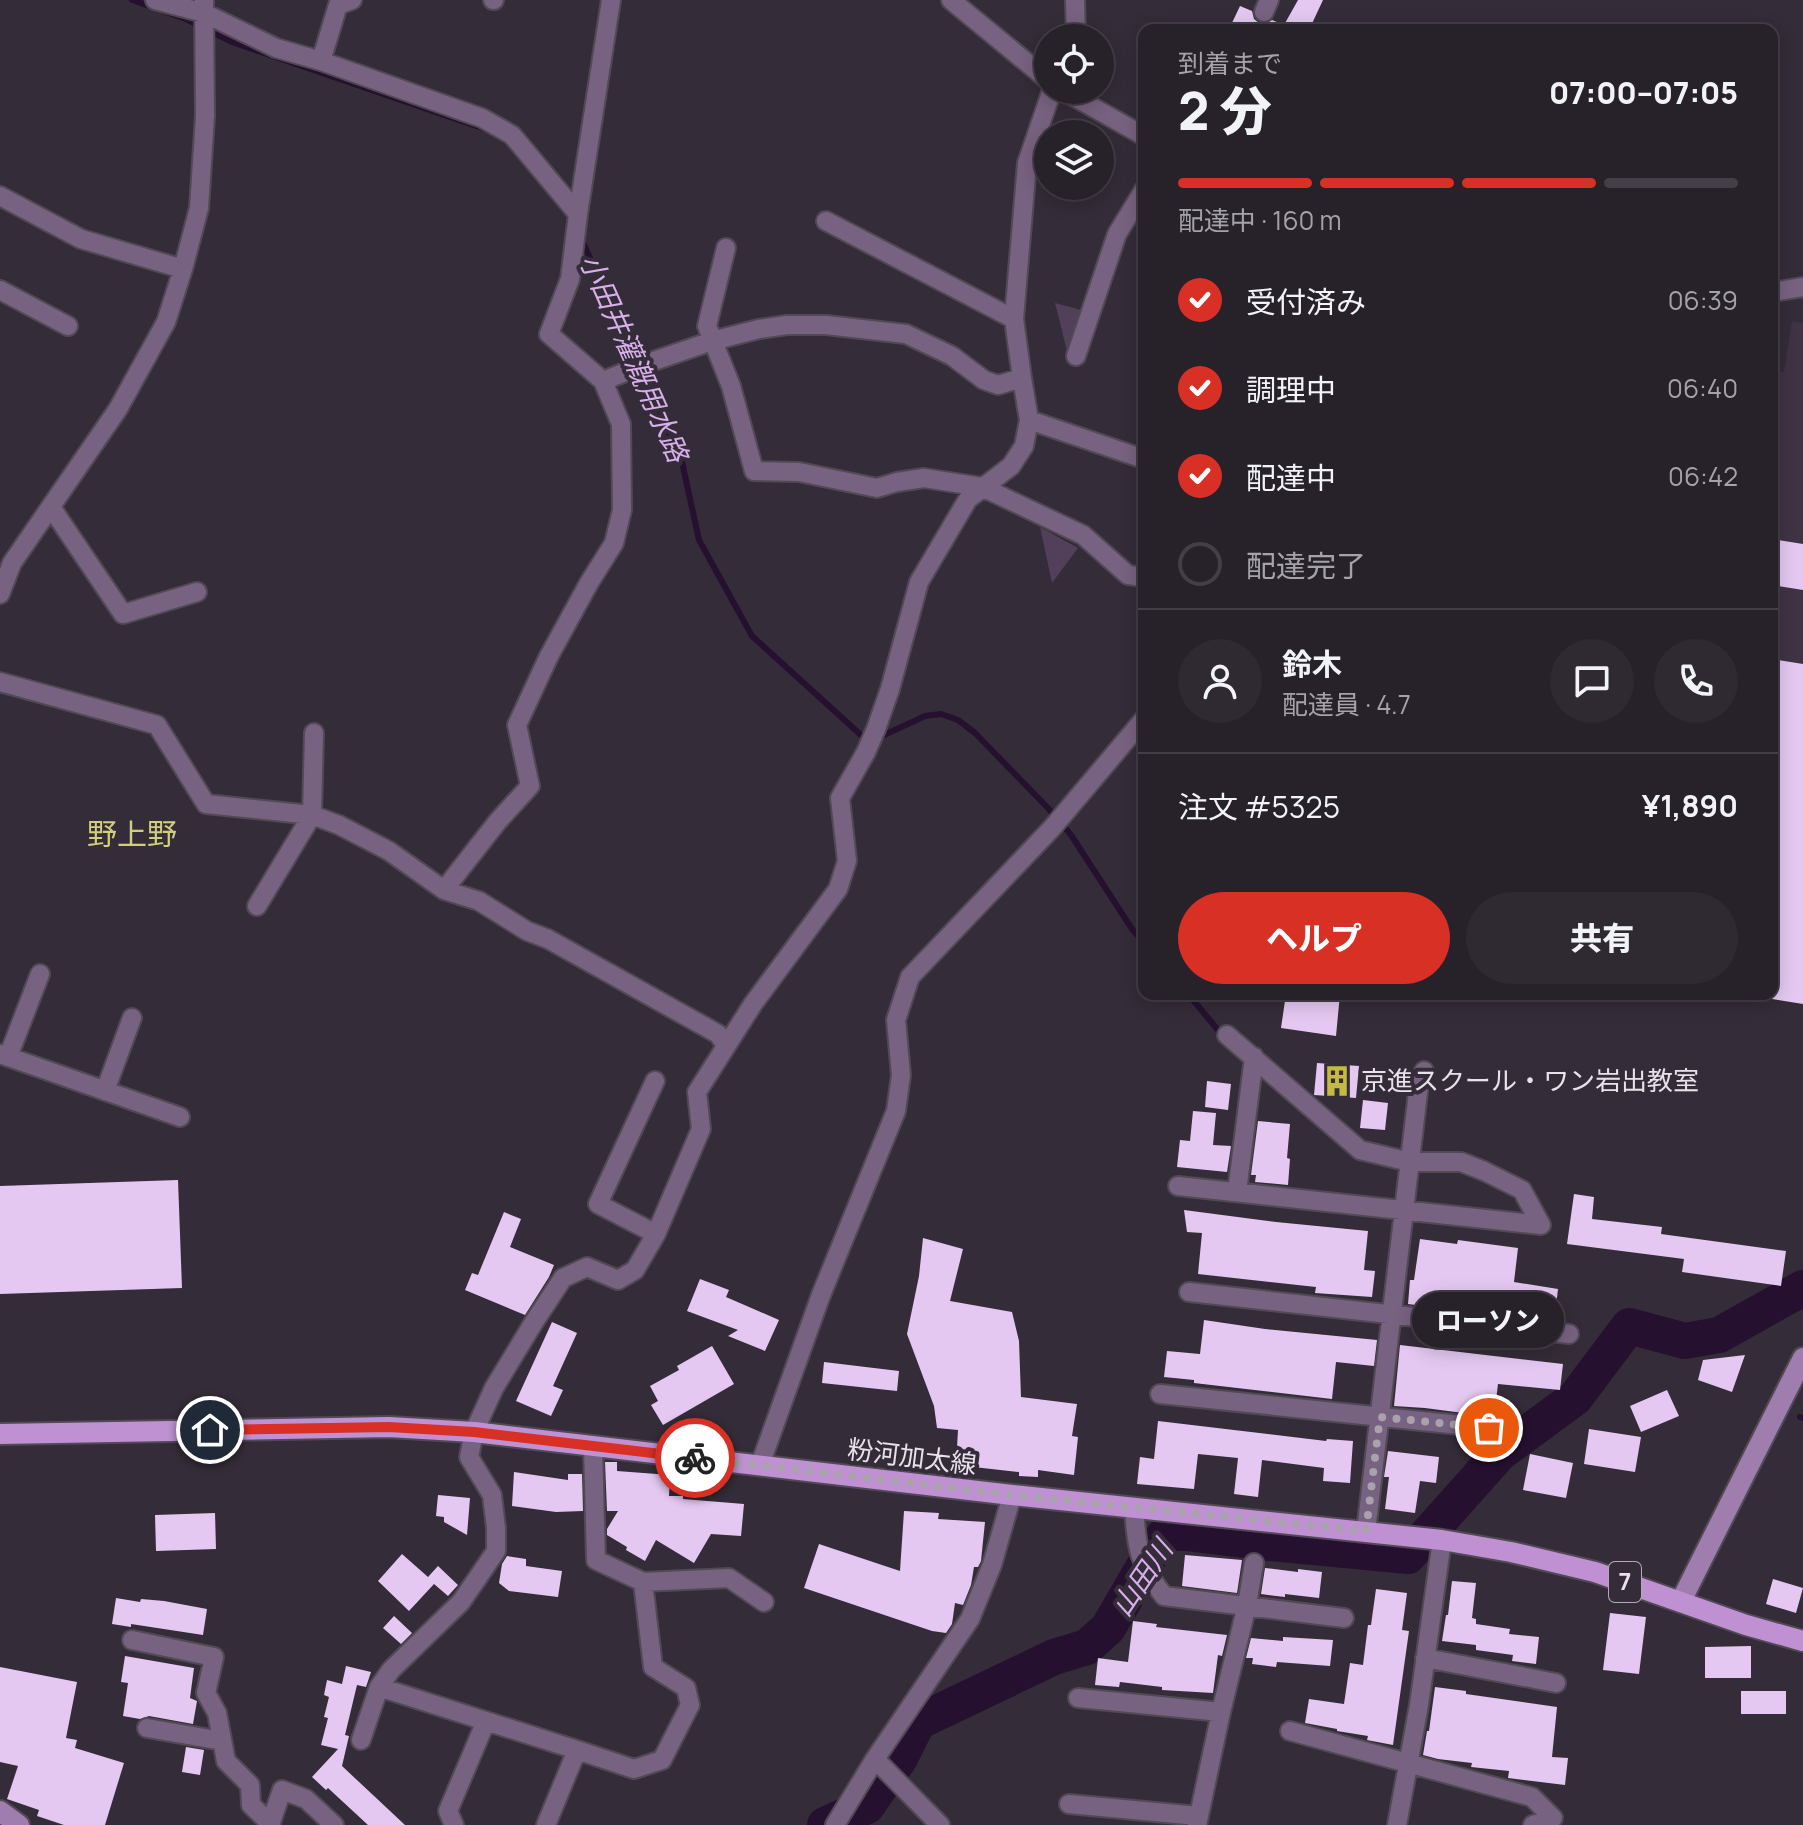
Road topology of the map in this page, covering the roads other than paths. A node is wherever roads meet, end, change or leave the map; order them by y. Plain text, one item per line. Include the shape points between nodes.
1 (155, 0) edge
2 (352, 0) edge
3 (611, 0) edge
4 (951, 0) edge
5 (1075, 0) edge
6 (204, 6) edge
7 (1076, 24) edge
8 (321, 61) junction
9 (1034, 68) edge
10 (1047, 104) edge
11 (1090, 104) edge
12 (1138, 132) edge
13 (0, 196) edge
14 (1138, 200) edge
15 (578, 214) junction
16 (826, 221) dead end
17 (726, 248) dead end
18 (183, 269) junction
19 (1803, 287) edge
20 (0, 290) edge
21 (1778, 291) edge
22 (1014, 319) junction
23 (68, 326) dead end
24 (712, 341) junction
25 (1076, 356) dead end
26 (1022, 378) junction
27 (603, 381) junction
28 (1029, 420) junction
29 (1138, 457) edge
30 (982, 487) junction
31 (51, 507) junction
32 (1138, 576) edge
33 (197, 592) dead end
34 (0, 594) edge
35 (0, 682) edge
36 (1138, 726) edge
37 (314, 733) dead end
38 (312, 815) junction
39 (444, 890) junction
40 (257, 906) dead end
41 (40, 974) dead end
42 (132, 1018) dead end
43 (1227, 1035) dead end
44 (726, 1045) junction
45 (4, 1055) edge
46 (1254, 1057) junction
47 (1424, 1071) dead end
48 (655, 1081) dead end
49 (105, 1091) junction
50 (180, 1117) dead end
51 (1410, 1162) junction
52 (1178, 1186) dead end
53 (1237, 1192) junction
54 (1404, 1209) junction
55 (656, 1234) junction
56 (1189, 1292) dead end
57 (1392, 1315) junction
58 (1569, 1334) dead end
59 (1803, 1358) edge
60 (1160, 1394) dead end
61 (1380, 1417) junction
62 (1489, 1428) dead end
63 (474, 1432) junction
64 (0, 1434) edge
65 (593, 1447) junction
66 (760, 1465) junction
67 (1012, 1495) junction
68 (1134, 1507) junction
69 (1366, 1531) junction
70 (1442, 1540) junction
71 (1254, 1563) dead end
72 (643, 1582) junction
73 (1681, 1601) junction
74 (764, 1602) dead end
75 (1247, 1605) junction
76 (1344, 1618) dead end
77 (132, 1640) dead end
78 (1803, 1641) edge
79 (1425, 1658) junction
80 (1556, 1683) dead end
81 (379, 1687) junction
82 (1078, 1698) dead end
83 (1221, 1712) junction
84 (486, 1721) junction
85 (147, 1728) dead end
86 (1290, 1731) dead end
87 (361, 1740) dead end
88 (222, 1741) junction
89 (577, 1750) junction
90 (875, 1759) junction
91 (1408, 1763) junction
92 (1069, 1804) dead end
93 (0, 1811) edge
94 (1198, 1821) edge
95 (270, 1824) edge
96 (19, 1825) edge
97 (334, 1825) edge
98 (454, 1825) edge
99 (546, 1825) edge
100 (835, 1825) edge
101 (940, 1825) edge
102 (1397, 1825) edge
103 (1533, 1825) edge

1 - 6 street
2 - 8 street via 338,5
3 - 15 street
4 - 9 street
5 - 7 street
6 - 8 street via 276,48
6 - 18 street via 199,208
8 - 15 street via 482,118 512,135
10 - 22 street via 1027,163
11 - 12 street
13 - 18 street via 81,239
14 - 25 street via 1117,234
15 - 27 street via 570,279 549,334
16 - 22 street
17 - 24 street via 707,326
18 - 31 street via 166,322 125,396
19 - 21 street
20 - 23 street
22 - 26 street
24 - 26 street via 773,327 826,325 906,334 952,356 984,380 998,385
24 - 27 street
24 - 30 street via 731,386 754,471 822,475 877,488 924,478
26 - 28 street
27 - 39 street via 621,424 622,510 614,543 549,656 517,725 530,786
28 - 29 street
28 - 30 street via 1024,446 1011,466
30 - 32 street via 1083,535 1128,575
30 - 44 street via 968,499 919,582 876,729 840,798 847,861 838,889
31 - 33 street via 123,614
31 - 34 street via 12,563
35 - 38 street via 157,725 206,804
36 - 66 street via 1052,828 910,977 896,1020 901,1075 896,1111 821,1295
37 - 38 street
38 - 39 street via 389,851
38 - 40 street
39 - 44 street via 479,901 718,1034
41 - 45 street
42 - 49 street
43 - 46 street
44 - 55 street via 697,1092 701,1129
45 - 49 street
46 - 51 street via 1360,1150
46 - 53 street
47 - 51 street
48 - 55 street via 598,1204
49 - 50 street
51 - 54 street
51 - 54 street via 1461,1162 1484,1171 1522,1190 1541,1225
52 - 53 street
53 - 54 street
54 - 57 street
55 - 63 street via 635,1270 618,1280 587,1267 563,1278 494,1388
56 - 57 street
57 - 58 street
57 - 61 street
59 - 73 street
60 - 61 street
61 - 62 street
61 - 69 street
63 - 64 main road, 粉河加太線 / 7 via 389,1427
63 - 65 main road, 粉河加太線 / 7
63 - 81 street via 469,1457 492,1495 496,1551 461,1602
65 - 66 main road, 粉河加太線 / 7
65 - 72 street via 596,1560
66 - 67 main road, 粉河加太線 / 7
67 - 68 main road, 粉河加太線 / 7
67 - 90 street via 970,1619
68 - 69 main road, 粉河加太線 / 7
68 - 75 street via 1140,1555 1164,1596
69 - 70 main road, 粉河加太線 / 7
70 - 73 main road, 粉河加太線 / 7 via 1595,1572
70 - 79 street
71 - 75 street
72 - 74 street via 729,1578
72 - 89 street via 653,1667 686,1688 690,1705 662,1760 634,1769
73 - 78 main road, 粉河加太線 / 7
75 - 76 street
75 - 83 street
77 - 88 street via 214,1657 206,1693 217,1713
79 - 80 street
79 - 91 street
81 - 84 street
81 - 87 street
82 - 83 street
83 - 94 street
84 - 89 street
84 - 98 street via 448,1811
85 - 88 street
86 - 91 street
88 - 95 street via 226,1761 250,1785 251,1805
89 - 99 street
90 - 100 street
90 - 101 street
91 - 102 street
91 - 103 street via 1532,1797 1553,1818
92 - 94 street
93 - 96 street
95 - 97 street via 282,1790 306,1799

